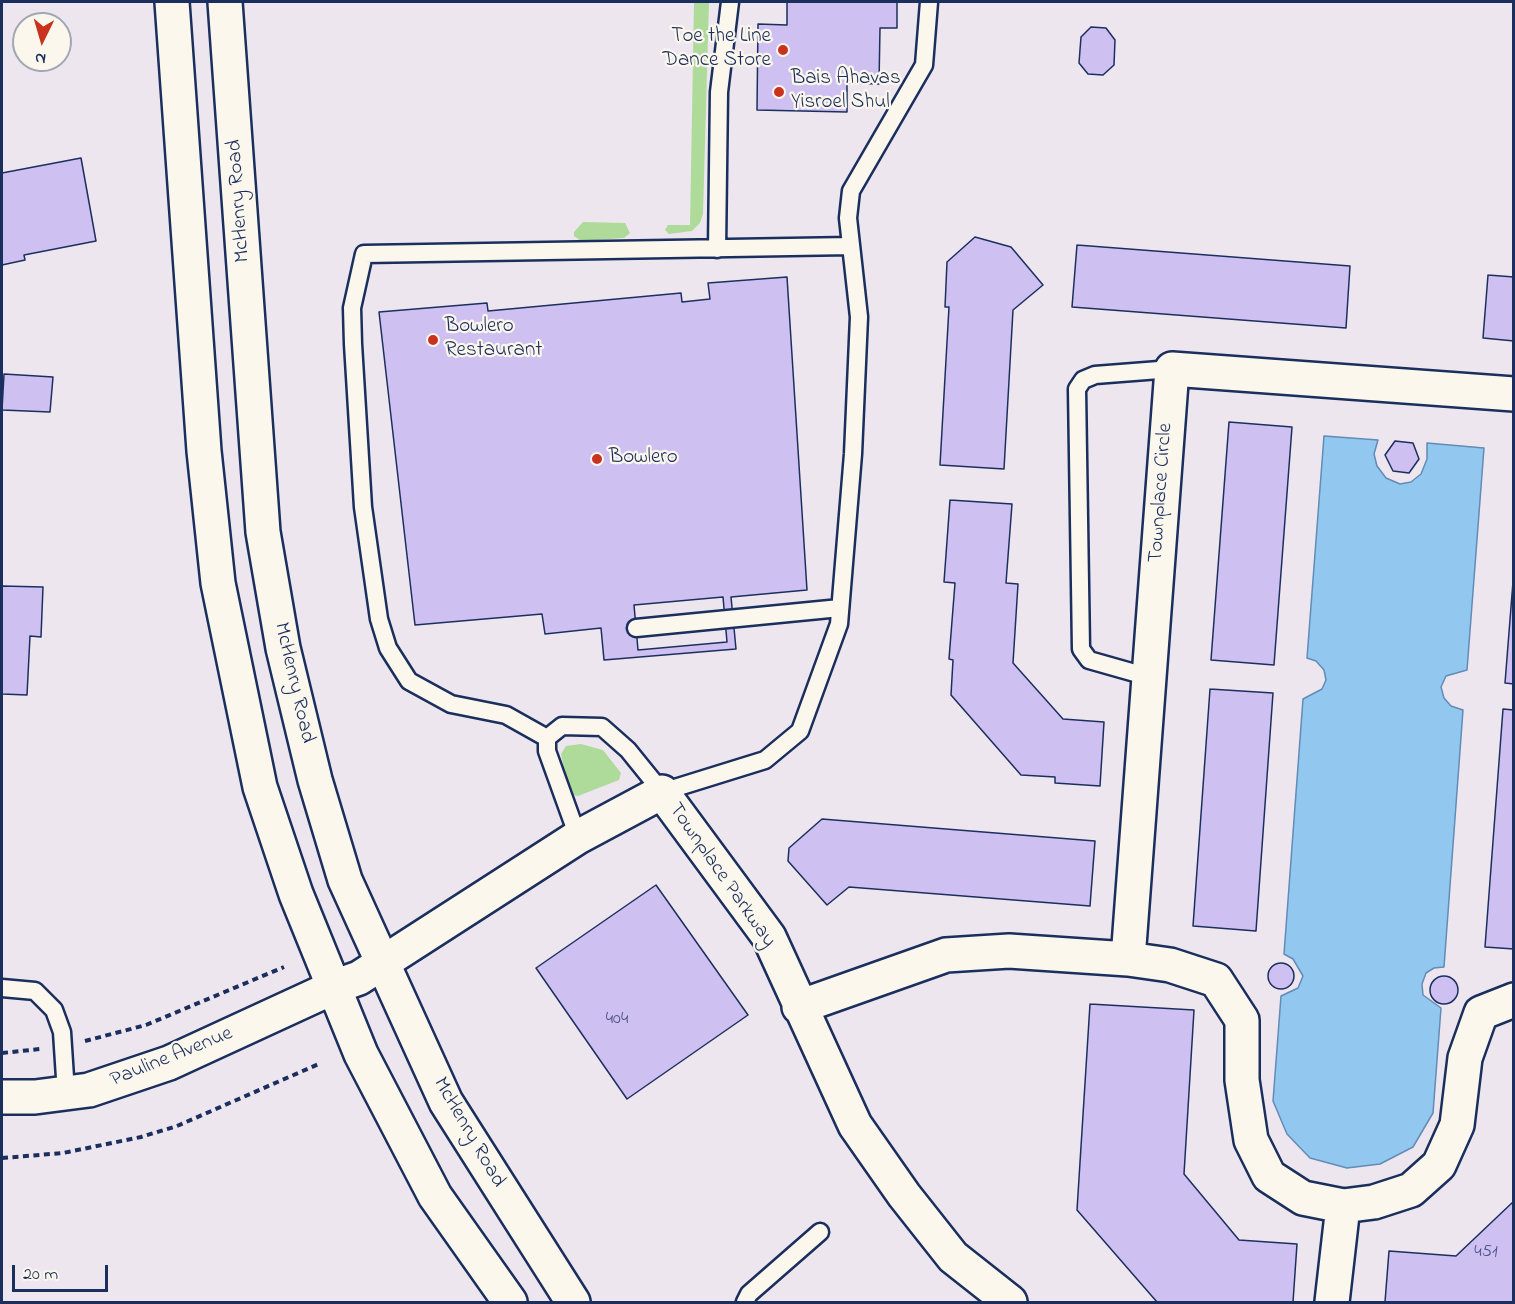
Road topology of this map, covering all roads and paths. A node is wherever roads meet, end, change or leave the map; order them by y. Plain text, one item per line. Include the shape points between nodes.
1 (172, 2) edge
2 (225, 2) edge
3 (730, 2) edge
4 (929, 2) edge
5 (851, 246) junction
6 (717, 249) junction
7 (1172, 369) junction
8 (1514, 394) edge
9 (840, 608) junction
10 (636, 628) dead end
11 (1149, 677) junction
12 (547, 738) junction
13 (662, 792) junction
14 (578, 837) junction
15 (1128, 958) junction
16 (382, 963) junction
17 (284, 967) dead end
18 (334, 987) junction
19 (2, 988) edge
20 (1514, 1000) edge
21 (799, 1007) junction
22 (63, 1046) junction
23 (2, 1053) edge
24 (321, 1063) dead end
25 (66, 1093) junction
26 (2, 1097) edge
27 (2, 1158) edge
28 (1343, 1206) junction
29 (820, 1232) dead end
30 (510, 1302) edge
31 (573, 1302) edge
32 (745, 1302) edge
33 (1010, 1302) edge
34 (1332, 1302) edge

1 - 18 street via 204,451 218,583 260,787 296,894
2 - 16 street, McHenry Road via 263,532 283,648 315,780 345,880
3 - 6 lane via 719,92
4 - 5 lane via 924,65 851,191
5 - 6 lane
5 - 9 lane via 859,317
6 - 12 lane via 364,254 352,308 356,402 363,507 379,619 388,648 409,681 451,704 506,715
7 - 8 street
7 - 11 street, Townplace Circle
7 - 11 lane via 1095,375 1083,380 1077,389 1080,650 1089,660
9 - 10 lane
9 - 13 lane via 838,624 800,730 765,760
11 - 15 street, Townplace Circle
12 - 13 lane via 561,726 602,727 628,750
12 - 14 lane via 547,752
13 - 14 street, Townplace Parkway
13 - 21 street, Townplace Parkway via 769,937
14 - 16 street, Townplace Parkway
15 - 21 street via 1008,951 946,955
15 - 28 street via 1170,965 1216,980 1242,1020 1242,1080 1251,1140 1269,1176 1303,1198
16 - 18 street, Townplace Parkway via 359,978
16 - 31 street, McHenry Road via 446,1102
17 - 22 path via 146,1025
18 - 25 street, Pauline Avenue via 169,1063 89,1090
18 - 30 street via 361,1054 435,1196
19 - 22 lane via 35,991 54,1010
20 - 28 street via 1480,1013 1465,1058 1457,1125 1439,1165 1411,1190 1374,1202
21 - 33 street, Townplace Parkway via 855,1125 904,1195 953,1257
22 - 23 path
22 - 25 lane
24 - 27 path via 185,1123 141,1137 63,1153
25 - 26 street, Pauline Avenue
28 - 34 street
29 - 32 lane via 749,1294

